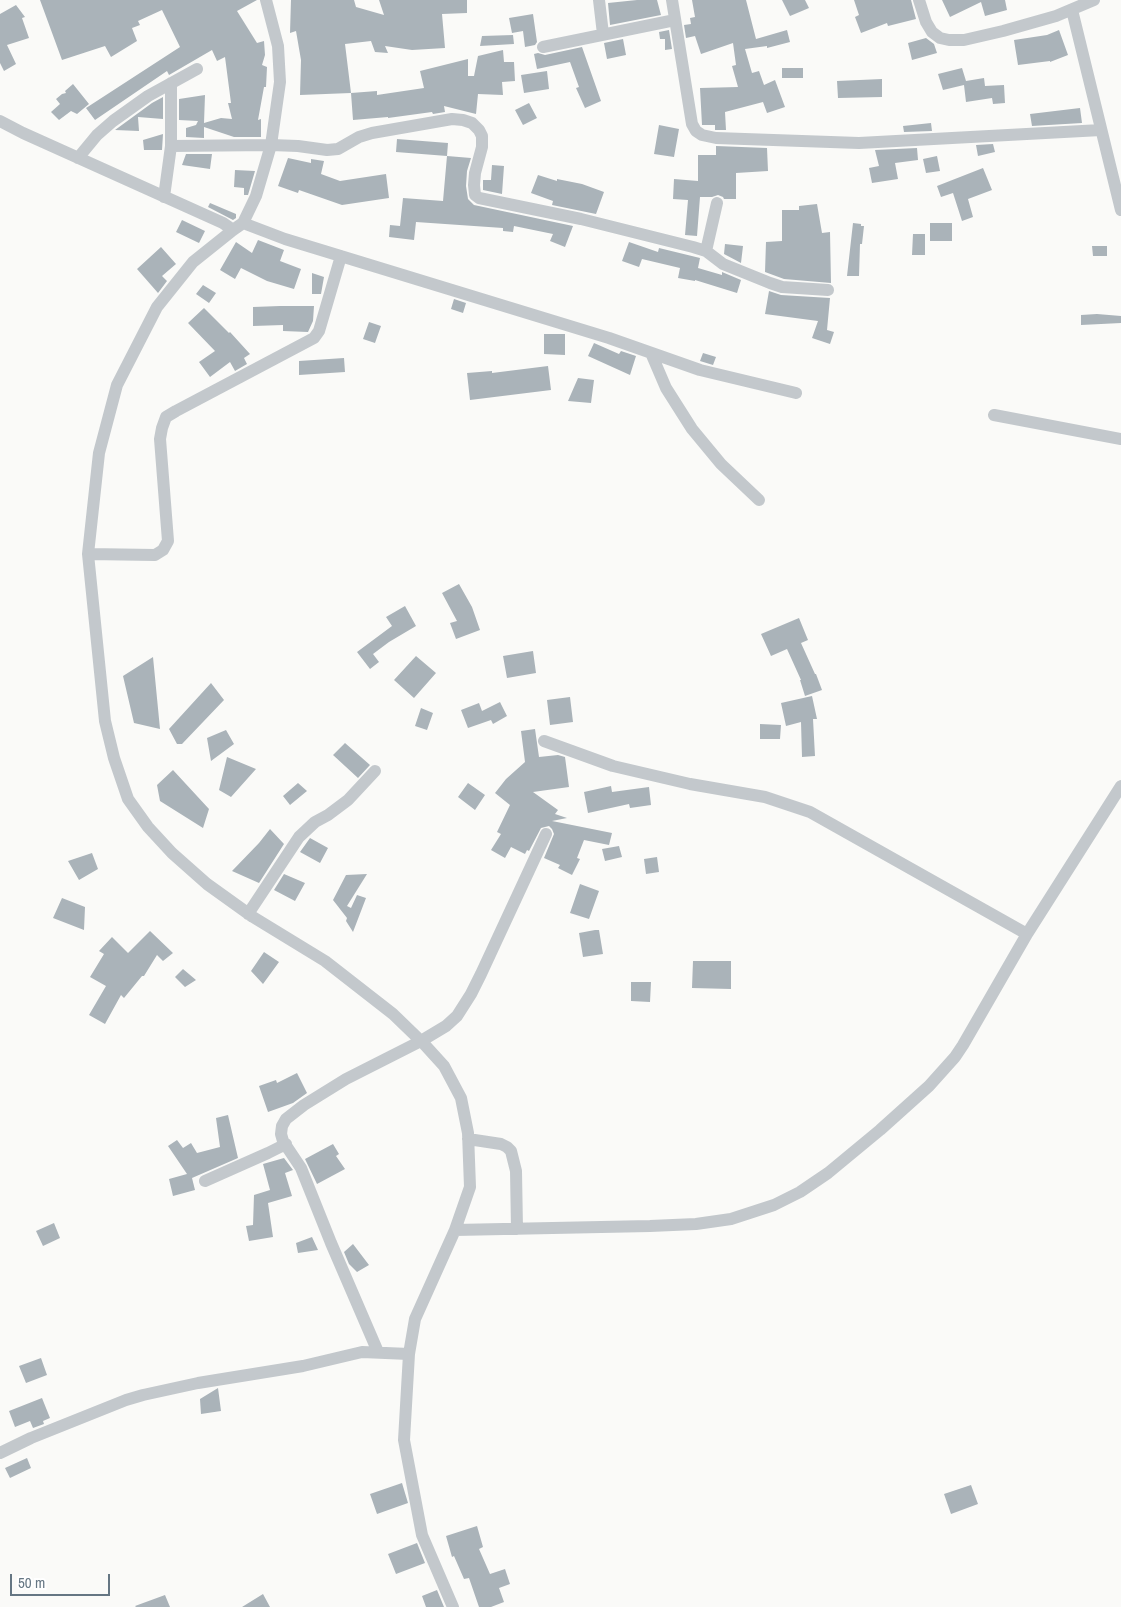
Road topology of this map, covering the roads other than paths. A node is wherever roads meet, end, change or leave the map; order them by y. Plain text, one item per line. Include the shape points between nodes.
1 (266, 0) edge
2 (599, 0) edge
3 (672, 0) edge
4 (919, 0) edge
5 (1094, 0) edge
6 (1072, 10) junction
7 (675, 20) junction
8 (603, 34) junction
9 (543, 47) dead end
10 (197, 69) dead end
11 (171, 83) junction
12 (0, 120) edge
13 (1101, 130) junction
14 (271, 144) junction
15 (171, 146) junction
16 (78, 158) junction
17 (164, 197) junction
18 (717, 203) dead end
19 (1121, 210) edge
20 (238, 226) junction
21 (706, 251) junction
22 (341, 256) junction
23 (828, 290) dead end
24 (651, 353) junction
25 (796, 393) dead end
26 (994, 415) dead end
27 (1121, 439) edge
28 (759, 500) dead end
29 (88, 554) junction
30 (544, 742) dead end
31 (375, 771) dead end
32 (1121, 786) edge
33 (546, 834) dead end
34 (248, 914) junction
35 (1027, 934) junction
36 (421, 1041) junction
37 (468, 1139) junction
38 (286, 1144) junction
39 (205, 1181) dead end
40 (517, 1228) junction
41 (455, 1230) junction
42 (378, 1352) junction
43 (409, 1354) junction
44 (0, 1453) edge
45 (452, 1607) edge

1 - 14 street via 278,46 280,82
2 - 8 street
3 - 7 street
4 - 6 street via 932,32 950,40 1003,31
5 - 6 street
6 - 13 street
7 - 8 street
7 - 13 street via 692,124 702,135 859,143
8 - 9 street
10 - 11 street
11 - 15 street
11 - 16 street via 104,128
12 - 16 street
13 - 19 street
14 - 15 street
14 - 20 street via 256,196
14 - 21 street via 338,149 372,133 452,119 463,120 472,123 482,136 474,185 475,195 479,198 581,219
15 - 17 street
16 - 17 street
17 - 20 street
18 - 21 street
20 - 22 street
20 - 29 street via 193,262 157,307 117,385 98,453
21 - 23 street via 723,264 770,284
22 - 24 street
22 - 29 street via 319,331 314,338 166,417 160,439 168,541 163,550 155,555
24 - 25 street via 700,370
24 - 28 street via 666,388 692,429 721,464
26 - 27 street
29 - 34 street via 105,721 128,799 172,854
30 - 35 street via 613,766 765,798 810,812
31 - 34 street via 348,800 299,837
32 - 35 street
33 - 36 street via 471,994 457,1016
34 - 36 street via 325,961 393,1014
35 - 40 street via 963,1045 929,1086 855,1152 800,1192 774,1205 739,1216 696,1224
36 - 37 street via 444,1066 460,1098
36 - 38 street via 346,1079 292,1113 282,1126 281,1134
37 - 40 street via 501,1144 511,1151 516,1171
37 - 41 street via 470,1186
38 - 39 street
38 - 42 street via 301,1168
40 - 41 street
41 - 43 street via 415,1319
42 - 43 street
42 - 44 street via 355,1353 303,1366 198,1382 134,1397
43 - 45 street via 404,1440 422,1535

